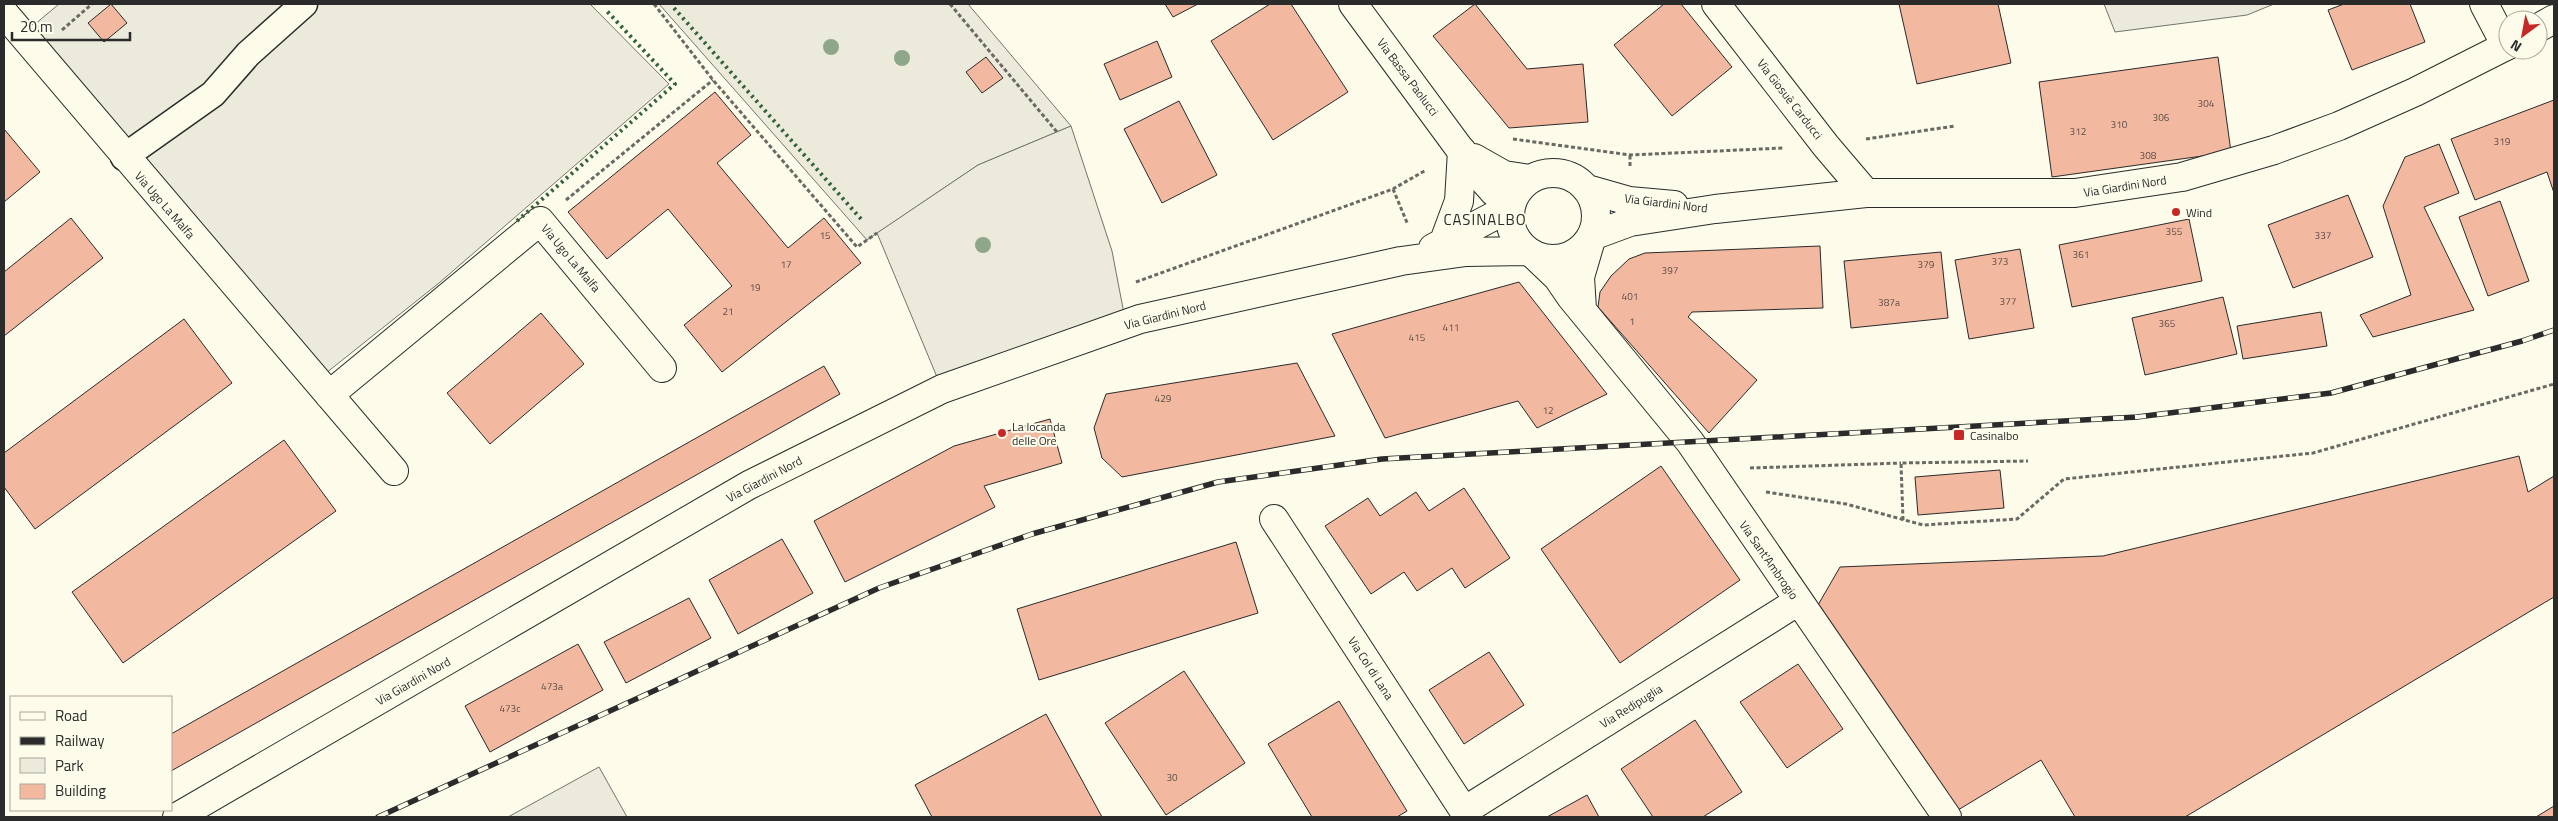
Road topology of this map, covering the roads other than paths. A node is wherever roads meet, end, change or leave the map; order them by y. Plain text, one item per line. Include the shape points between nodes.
1 (304, 4) edge
2 (1353, 4) edge
3 (1716, 4) edge
4 (2484, 4) edge
5 (4, 13) edge
6 (2498, 29) edge
7 (2498, 49) edge
8 (1462, 150) junction
9 (124, 157) junction
10 (1530, 179) junction
11 (1587, 189) junction
12 (1866, 193) junction
13 (1511, 205) junction
14 (1715, 209) junction
15 (1592, 236) junction
16 (1443, 244) junction
17 (1531, 254) junction
18 (1402, 262) junction
19 (1582, 309) junction
20 (662, 368) dead end
21 (329, 395) junction
22 (394, 470) dead end
23 (1274, 519) dead end
24 (1798, 602) junction
25 (1466, 814) edge
26 (177, 817) edge
27 (1947, 817) edge

1 - 9 street via 248,54 213,94
2 - 8 street, Via Bassa Paolucci
3 - 12 street, Via Giosuè Carducci
4 - 6 street
5 - 9 street, Via Ugo La Malfa
7 - 12 street, Via Giardini Nord via 2340,126 2274,150 2182,177 2075,193
8 - 10 street, Via Bassa Paolucci via 1504,175
8 - 13 street, Via Bassa Paolucci via 1482,179
8 - 16 street via 1459,201
9 - 21 street, Via Ugo La Malfa
10 - 11 street, Via Giardini Nord via 1542,174 1567,175
10 - 13 street, Via Giardini Nord via 1516,193
11 - 14 street, Via Giardini Nord via 1630,201
11 - 15 street via 1596,212
12 - 14 street, Via Giardini Nord
13 - 16 street, Via Giardini Nord
13 - 17 street via 1512,230 1517,242
14 - 15 street, Via Giardini Nord via 1630,222
15 - 17 street, Via Giardini Nord via 1580,251 1562,260 1548,260
15 - 19 street via 1580,277
16 - 18 street, Via Giardini Nord
17 - 18 street, Via Giardini Nord via 1466,252
17 - 19 street, Via Sant'Ambrogio via 1558,278
18 - 26 street, Via Giardini Nord via 1140,319 942,389 749,485
19 - 24 street, Via Sant'Ambrogio via 1690,442
20 - 21 street, Via Ugo La Malfa via 540,221
21 - 22 street, Via Ugo La Malfa
23 - 25 street, Via Col di Lana
24 - 25 street, Via Redipuglia
24 - 27 street, Via Sant'Ambrogio

